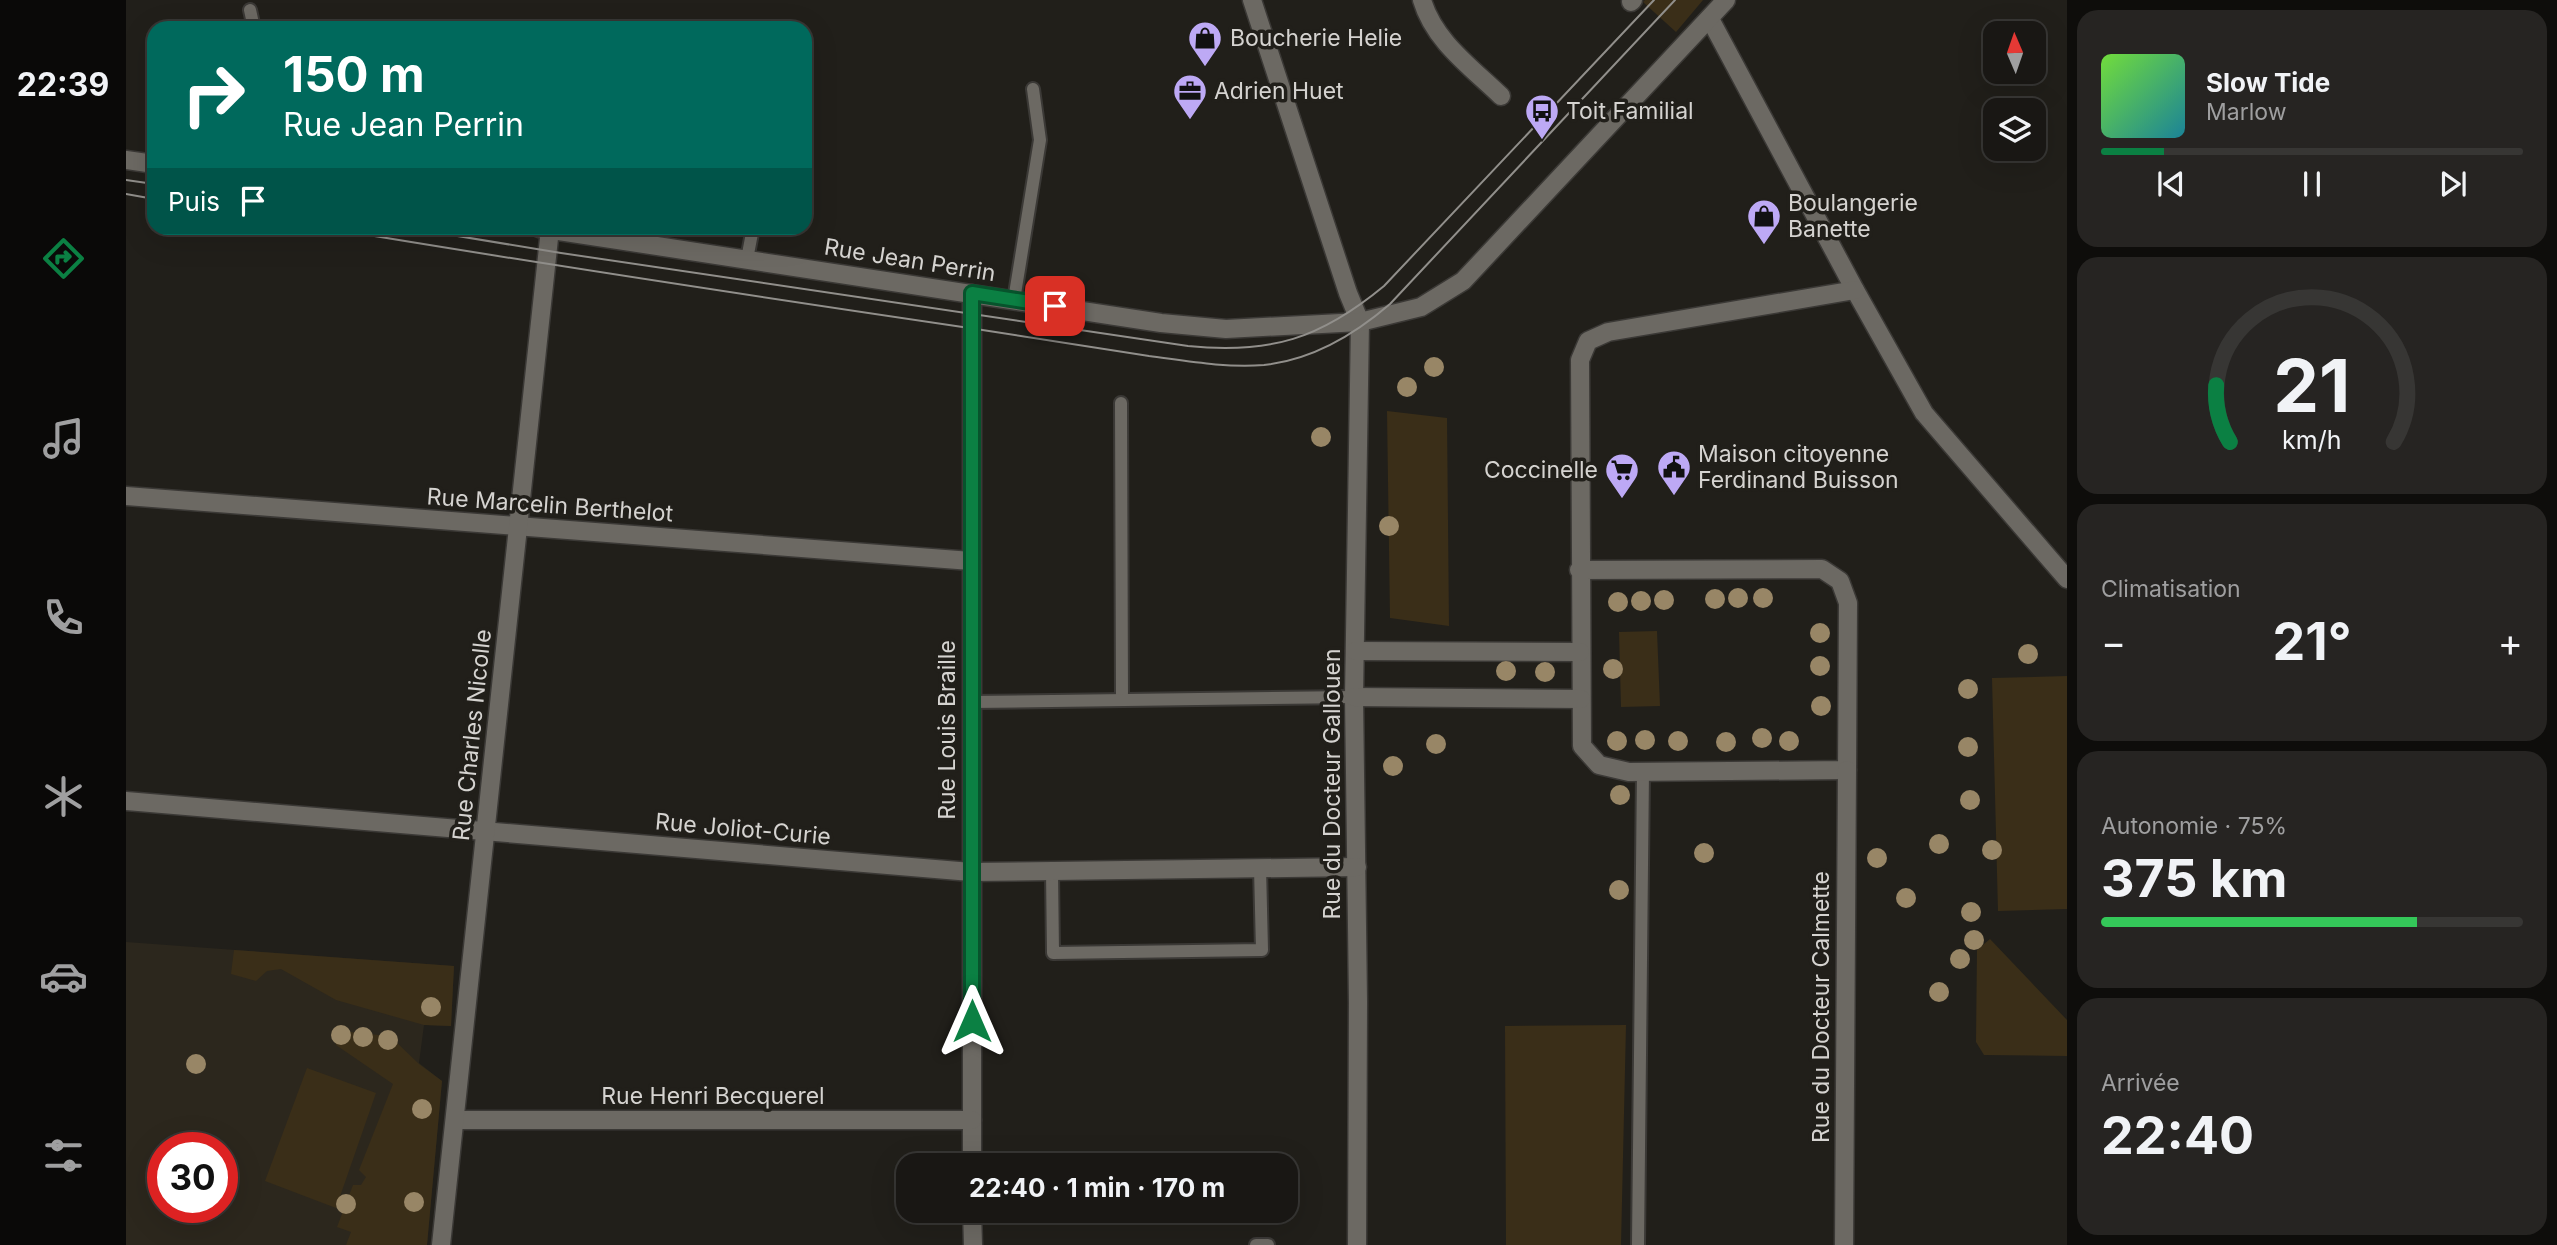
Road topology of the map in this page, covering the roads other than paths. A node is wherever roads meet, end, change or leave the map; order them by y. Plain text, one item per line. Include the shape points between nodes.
1 (1252, 0) edge
2 (1422, 0) edge
3 (1726, 0) edge
4 (250, 10) dead end
5 (1710, 19) junction
6 (252, 21) edge
7 (1033, 89) dead end
8 (1501, 96) dead end
9 (126, 160) edge
10 (147, 163) edge
11 (543, 235) edge
12 (590, 235) edge
13 (751, 235) edge
14 (747, 259) junction
15 (1855, 290) junction
16 (972, 293) junction
17 (1014, 300) junction
18 (1360, 322) junction
19 (1121, 402) dead end
20 (126, 496) edge
21 (518, 527) junction
22 (971, 561) junction
23 (1579, 570) junction
24 (2067, 579) edge
25 (1355, 651) junction
26 (1580, 652) junction
27 (1354, 697) junction
28 (1581, 699) junction
29 (1122, 700) junction
30 (971, 702) junction
31 (1847, 770) junction
32 (1643, 771) junction
33 (126, 801) edge
34 (486, 832) junction
35 (1357, 867) junction
36 (1260, 868) junction
37 (1052, 871) junction
38 (971, 872) junction
39 (455, 1120) junction
40 (972, 1120) junction
41 (972, 1153) edge
42 (972, 1223) edge
43 (441, 1245) edge
44 (973, 1245) edge
45 (1256, 1245) edge
46 (1268, 1245) edge
47 (1356, 1245) edge
48 (1638, 1245) edge
49 (1844, 1245) edge

1 - 18 street
2 - 8 street via 1440,37
3 - 5 street, Rue Jean Perrin
4 - 6 lane
5 - 15 street
5 - 18 street, Rue Jean Perrin via 1464,281 1421,307
7 - 17 lane via 1040,140
9 - 10 street
11 - 21 street, Rue Charles Nicolle
12 - 14 street, Rue Jean Perrin
13 - 14 lane
14 - 16 street, Rue Jean Perrin
15 - 23 street via 1608,332 1588,341 1580,360
15 - 24 street via 1924,413
16 - 17 street, Rue Jean Perrin
16 - 22 street, Rue Louis Braille
17 - 18 street, Rue Jean Perrin via 1226,329
18 - 25 street, Rue du Docteur Gallouen
19 - 29 lane
20 - 21 street, Rue Marcelin Berthelot
21 - 22 street, Rue Marcelin Berthelot
21 - 34 street, Rue Charles Nicolle
22 - 30 street, Rue Louis Braille
23 - 26 street
23 - 31 street, Rue du Docteur Calmette via 1822,569 1840,581 1848,603
25 - 26 street
25 - 27 street, Rue du Docteur Gallouen
26 - 28 street
27 - 28 street
27 - 29 lane
27 - 35 street, Rue du Docteur Gallouen
28 - 32 street via 1582,746 1599,765
29 - 30 lane
30 - 38 street, Rue Louis Braille
31 - 32 street
31 - 49 street, Rue du Docteur Calmette
32 - 48 lane
33 - 34 street, Rue Joliot-Curie
34 - 38 street, Rue Joliot-Curie
34 - 39 street, Rue Charles Nicolle
35 - 36 street, Rue Joliot-Curie
35 - 47 street, Rue du Docteur Gallouen
36 - 37 street, Rue Joliot-Curie
36 - 37 lane via 1262,950 1206,951 1053,953
37 - 38 street, Rue Joliot-Curie
38 - 40 street, Rue Louis Braille
39 - 40 street, Rue Henri Becquerel
39 - 43 street, Rue Charles Nicolle
40 - 41 street, Rue Louis Braille
42 - 44 street
45 - 46 lane

